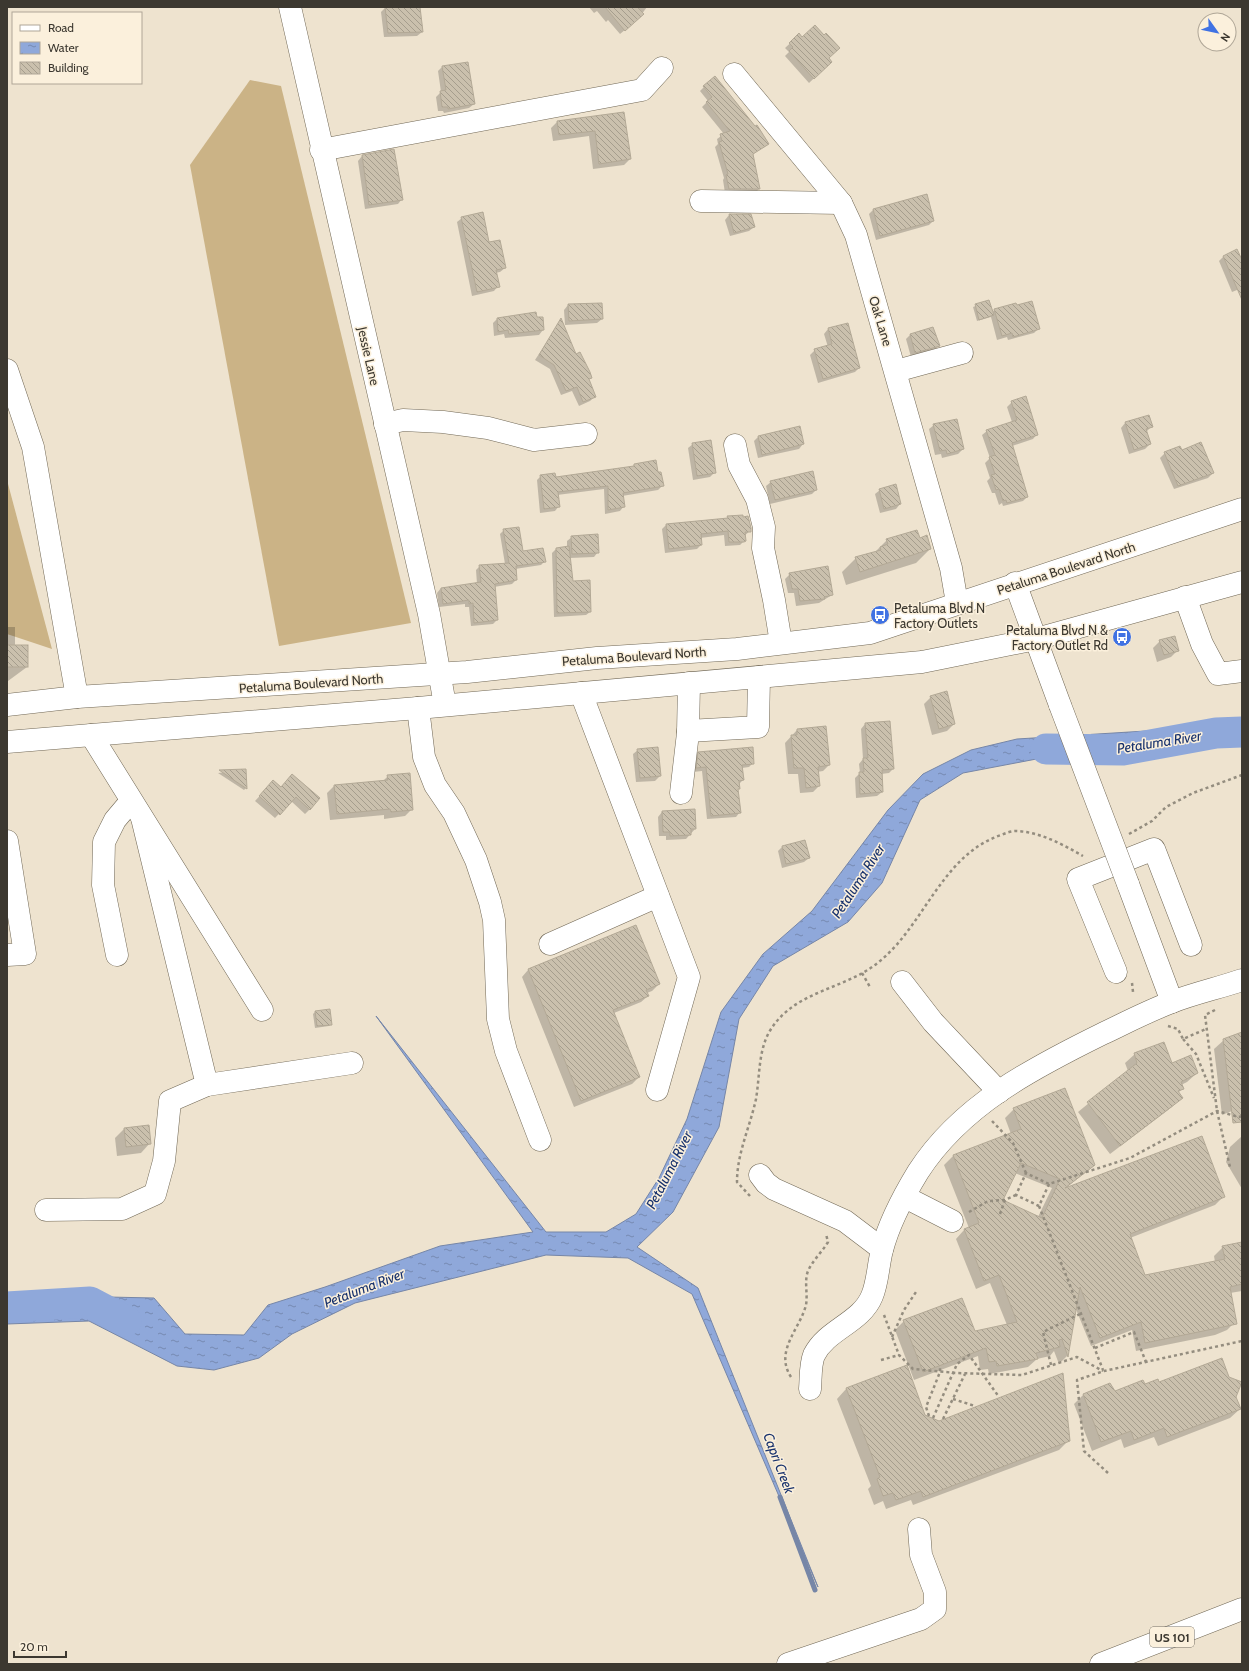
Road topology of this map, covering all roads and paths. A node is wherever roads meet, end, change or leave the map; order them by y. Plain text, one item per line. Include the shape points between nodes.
1 (290, 7) edge
2 (662, 68) dead end
3 (734, 74) dead end
4 (321, 150) junction
5 (701, 201) dead end
6 (841, 203) junction
7 (962, 354) dead end
8 (7, 370) edge
9 (896, 371) junction
10 (385, 424) junction
11 (586, 434) dead end
12 (735, 445) dead end
13 (1242, 509) edge
14 (1242, 582) edge
15 (1015, 583) junction
16 (1185, 597) junction
17 (957, 603) junction
18 (1036, 639) junction
19 (781, 643) junction
20 (1242, 672) edge
21 (440, 674) junction
22 (759, 677) junction
23 (689, 683) junction
24 (581, 693) junction
25 (77, 697) junction
26 (7, 705) edge
27 (445, 705) junction
28 (418, 708) junction
29 (688, 731) junction
30 (91, 735) junction
31 (7, 742) edge
32 (1242, 775) edge
33 (681, 793) dead end
34 (137, 809) junction
35 (1123, 837) dead end
36 (7, 841) edge
37 (1089, 853) dead end
38 (658, 896) junction
39 (550, 944) dead end
40 (1191, 945) dead end
41 (7, 955) edge
42 (117, 955) dead end
43 (862, 972) junction
44 (1116, 972) dead end
45 (1242, 980) edge
46 (902, 982) dead end
47 (870, 987) dead end
48 (1172, 1002) junction
49 (262, 1010) dead end
50 (1217, 1010) dead end
51 (1164, 1028) dead end
52 (1206, 1029) junction
53 (1183, 1039) junction
54 (352, 1063) dead end
55 (207, 1085) junction
56 (658, 1090) dead end
57 (999, 1092) junction
58 (1216, 1103) junction
59 (1216, 1111) junction
60 (1242, 1116) edge
61 (988, 1117) dead end
62 (540, 1140) dead end
63 (1230, 1167) dead end
64 (1026, 1173) junction
65 (760, 1175) dead end
66 (1049, 1184) junction
67 (1016, 1195) junction
68 (752, 1197) dead end
69 (904, 1197) junction
70 (1006, 1200) junction
71 (1039, 1206) junction
72 (46, 1210) dead end
73 (1000, 1214) dead end
74 (952, 1221) joint
75 (822, 1231) dead end
76 (882, 1249) junction
77 (916, 1292) dead end
78 (881, 1309) dead end
79 (1082, 1314) junction
80 (892, 1337) junction
81 (1242, 1341) edge
82 (1095, 1348) junction
83 (899, 1354) junction
84 (881, 1360) dead end
85 (1146, 1362) junction
86 (1051, 1365) junction
87 (940, 1366) dead end
88 (1104, 1371) junction
89 (940, 1372) junction
90 (953, 1373) junction
91 (966, 1374) junction
92 (982, 1374) junction
93 (802, 1385) joint
94 (999, 1397) dead end
95 (953, 1399) junction
96 (976, 1406) dead end
97 (943, 1419) dead end
98 (1108, 1473) dead end
99 (919, 1529) dead end
100 (1242, 1609) edge
101 (788, 1664) edge
102 (1101, 1664) edge

1 - 4 main road, Jessie Lane
2 - 4 main road via 642,90
3 - 6 main road, Oak Lane
4 - 10 main road, Jessie Lane
5 - 6 main road
6 - 9 main road, Oak Lane via 856,235
7 - 9 main road
8 - 25 main road via 33,447
9 - 17 main road, Oak Lane via 951,568
10 - 11 main road via 403,420 443,422 488,428 534,440
10 - 21 main road, Jessie Lane via 429,614
12 - 19 main road via 739,465 756,499 764,527 763,548
13 - 15 main road, Petaluma Boulevard North via 1050,574
14 - 16 main road
15 - 17 main road, Petaluma Boulevard North
15 - 18 main road
16 - 18 main road
16 - 20 main road via 1202,644 1218,674
17 - 19 main road, Petaluma Boulevard North via 870,633
18 - 22 main road via 922,662
18 - 48 main road, bridge
19 - 21 main road, Petaluma Boulevard North
21 - 25 main road, Petaluma Boulevard North
21 - 27 main road, Jessie Lane
22 - 23 main road
22 - 29 main road via 758,728
23 - 24 main road
23 - 29 main road
24 - 27 main road
24 - 38 main road
25 - 26 main road, Petaluma Boulevard North
27 - 28 main road
28 - 30 main road
28 - 62 main road via 424,757 435,785 454,813 476,860 490,902 494,920 498,1019 506,1051
29 - 33 main road
30 - 31 main road
30 - 34 main road
32 - 35 path via 1193,793
34 - 42 main road via 115,820 104,842 103,885
34 - 49 main road
34 - 55 main road
36 - 41 main road via 25,954
37 - 43 path via 1082,856 1072,848 1032,833 1014,831 986,840 946,877 896,944 879,962
38 - 39 main road
38 - 56 main road via 689,977
40 - 44 main road via 1154,849 1078,879
43 - 47 path
43 - 68 path via 799,1002 779,1017 770,1031 763,1049 756,1099 737,1169 737,1182
45 - 48 main road
46 - 57 main road via 934,1022
48 - 57 main road via 1064,1053 1018,1078
50 - 52 path via 1205,1014
51 - 53 path via 1170,1026 1178,1029
52 - 53 path
52 - 58 path
53 - 58 path via 1196,1054
54 - 55 main road
55 - 72 main road via 170,1101 164,1161 155,1194 122,1209
57 - 69 main road via 978,1106 946,1134
58 - 59 path
59 - 60 path
59 - 63 path
59 - 66 path via 1130,1158
61 - 64 path via 1013,1143
64 - 66 path
64 - 67 path
65 - 76 main road via 774,1189 845,1221
66 - 71 path
67 - 70 path
67 - 71 path
69 - 74 main road
69 - 76 main road
70 - 73 path
70 - 74 path via 988,1201
71 - 79 path
75 - 93 path via 826,1234 828,1242 808,1272 804,1311 788,1343 785,1356 786,1368
76 - 93 main road via 872,1297 864,1310 824,1340 814,1355
77 - 80 path via 904,1310
78 - 80 path
79 - 82 path
79 - 86 path via 1043,1332
80 - 83 path
81 - 85 path
82 - 85 path via 1134,1332
82 - 88 path
83 - 84 path
83 - 89 path via 912,1369
85 - 88 path
86 - 88 path via 1077,1357
86 - 92 path via 1022,1375
87 - 89 path
88 - 98 path via 1077,1380 1084,1451
89 - 90 path
89 - 90 path via 926,1407 931,1417
90 - 91 path
90 - 92 path via 957,1364 969,1355
91 - 92 path
91 - 95 path
92 - 94 path
95 - 96 path
95 - 97 path
99 - 101 main road via 921,1555 935,1592 935,1609 921,1619
100 - 102 main road, US 101

